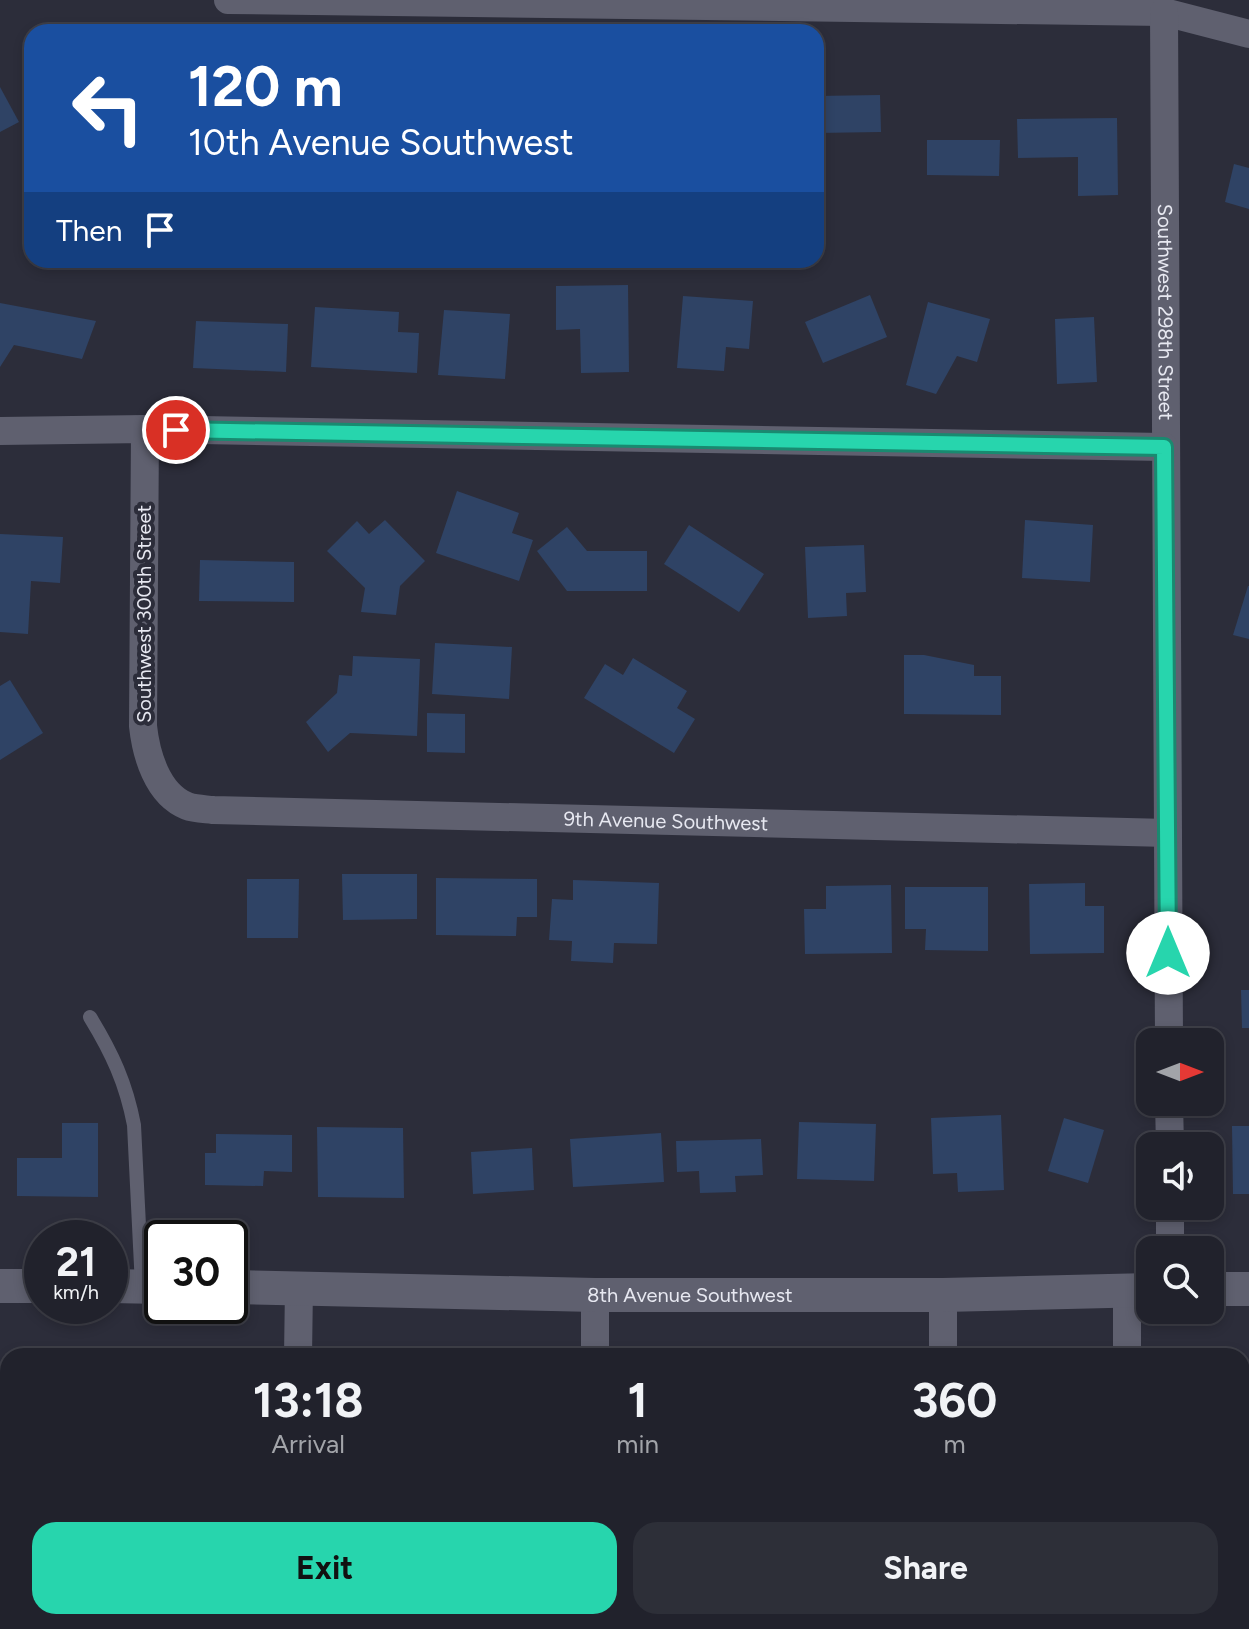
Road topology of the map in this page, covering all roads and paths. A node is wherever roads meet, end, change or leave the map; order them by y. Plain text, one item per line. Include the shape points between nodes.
1 (228, 0) edge
2 (1164, 12) junction
3 (1249, 34) edge
4 (145, 429) junction
5 (0, 431) edge
6 (1164, 447) junction
7 (170, 792) joint
8 (1168, 833) junction
9 (90, 1017) dead end
10 (1169, 1028) edge
11 (0, 1286) edge
12 (24, 1286) edge
13 (138, 1286) edge
14 (248, 1287) edge
15 (299, 1287) junction
16 (1224, 1289) edge
17 (1249, 1289) edge
18 (1136, 1291) edge
19 (595, 1295) junction
20 (943, 1295) junction
21 (1136, 1303) edge
22 (298, 1348) edge
23 (595, 1348) edge
24 (943, 1348) edge
25 (1128, 1348) edge

1 - 2 street
2 - 3 street
2 - 6 street, Southwest 298th Street
4 - 5 street
4 - 6 street
4 - 7 street, Southwest 300th Street via 143,726 153,772
6 - 8 street, Southwest 298th Street
7 - 8 street, 9th Avenue Southwest via 186,805 213,810
8 - 10 street, Southwest 298th Street
9 - 13 lane via 113,1055 134,1125
11 - 12 street
14 - 15 street, 8th Avenue Southwest
15 - 19 street, 8th Avenue Southwest
15 - 22 street
16 - 17 street
18 - 20 street, 8th Avenue Southwest
19 - 20 street, 8th Avenue Southwest
19 - 23 street
20 - 24 street
21 - 25 street

